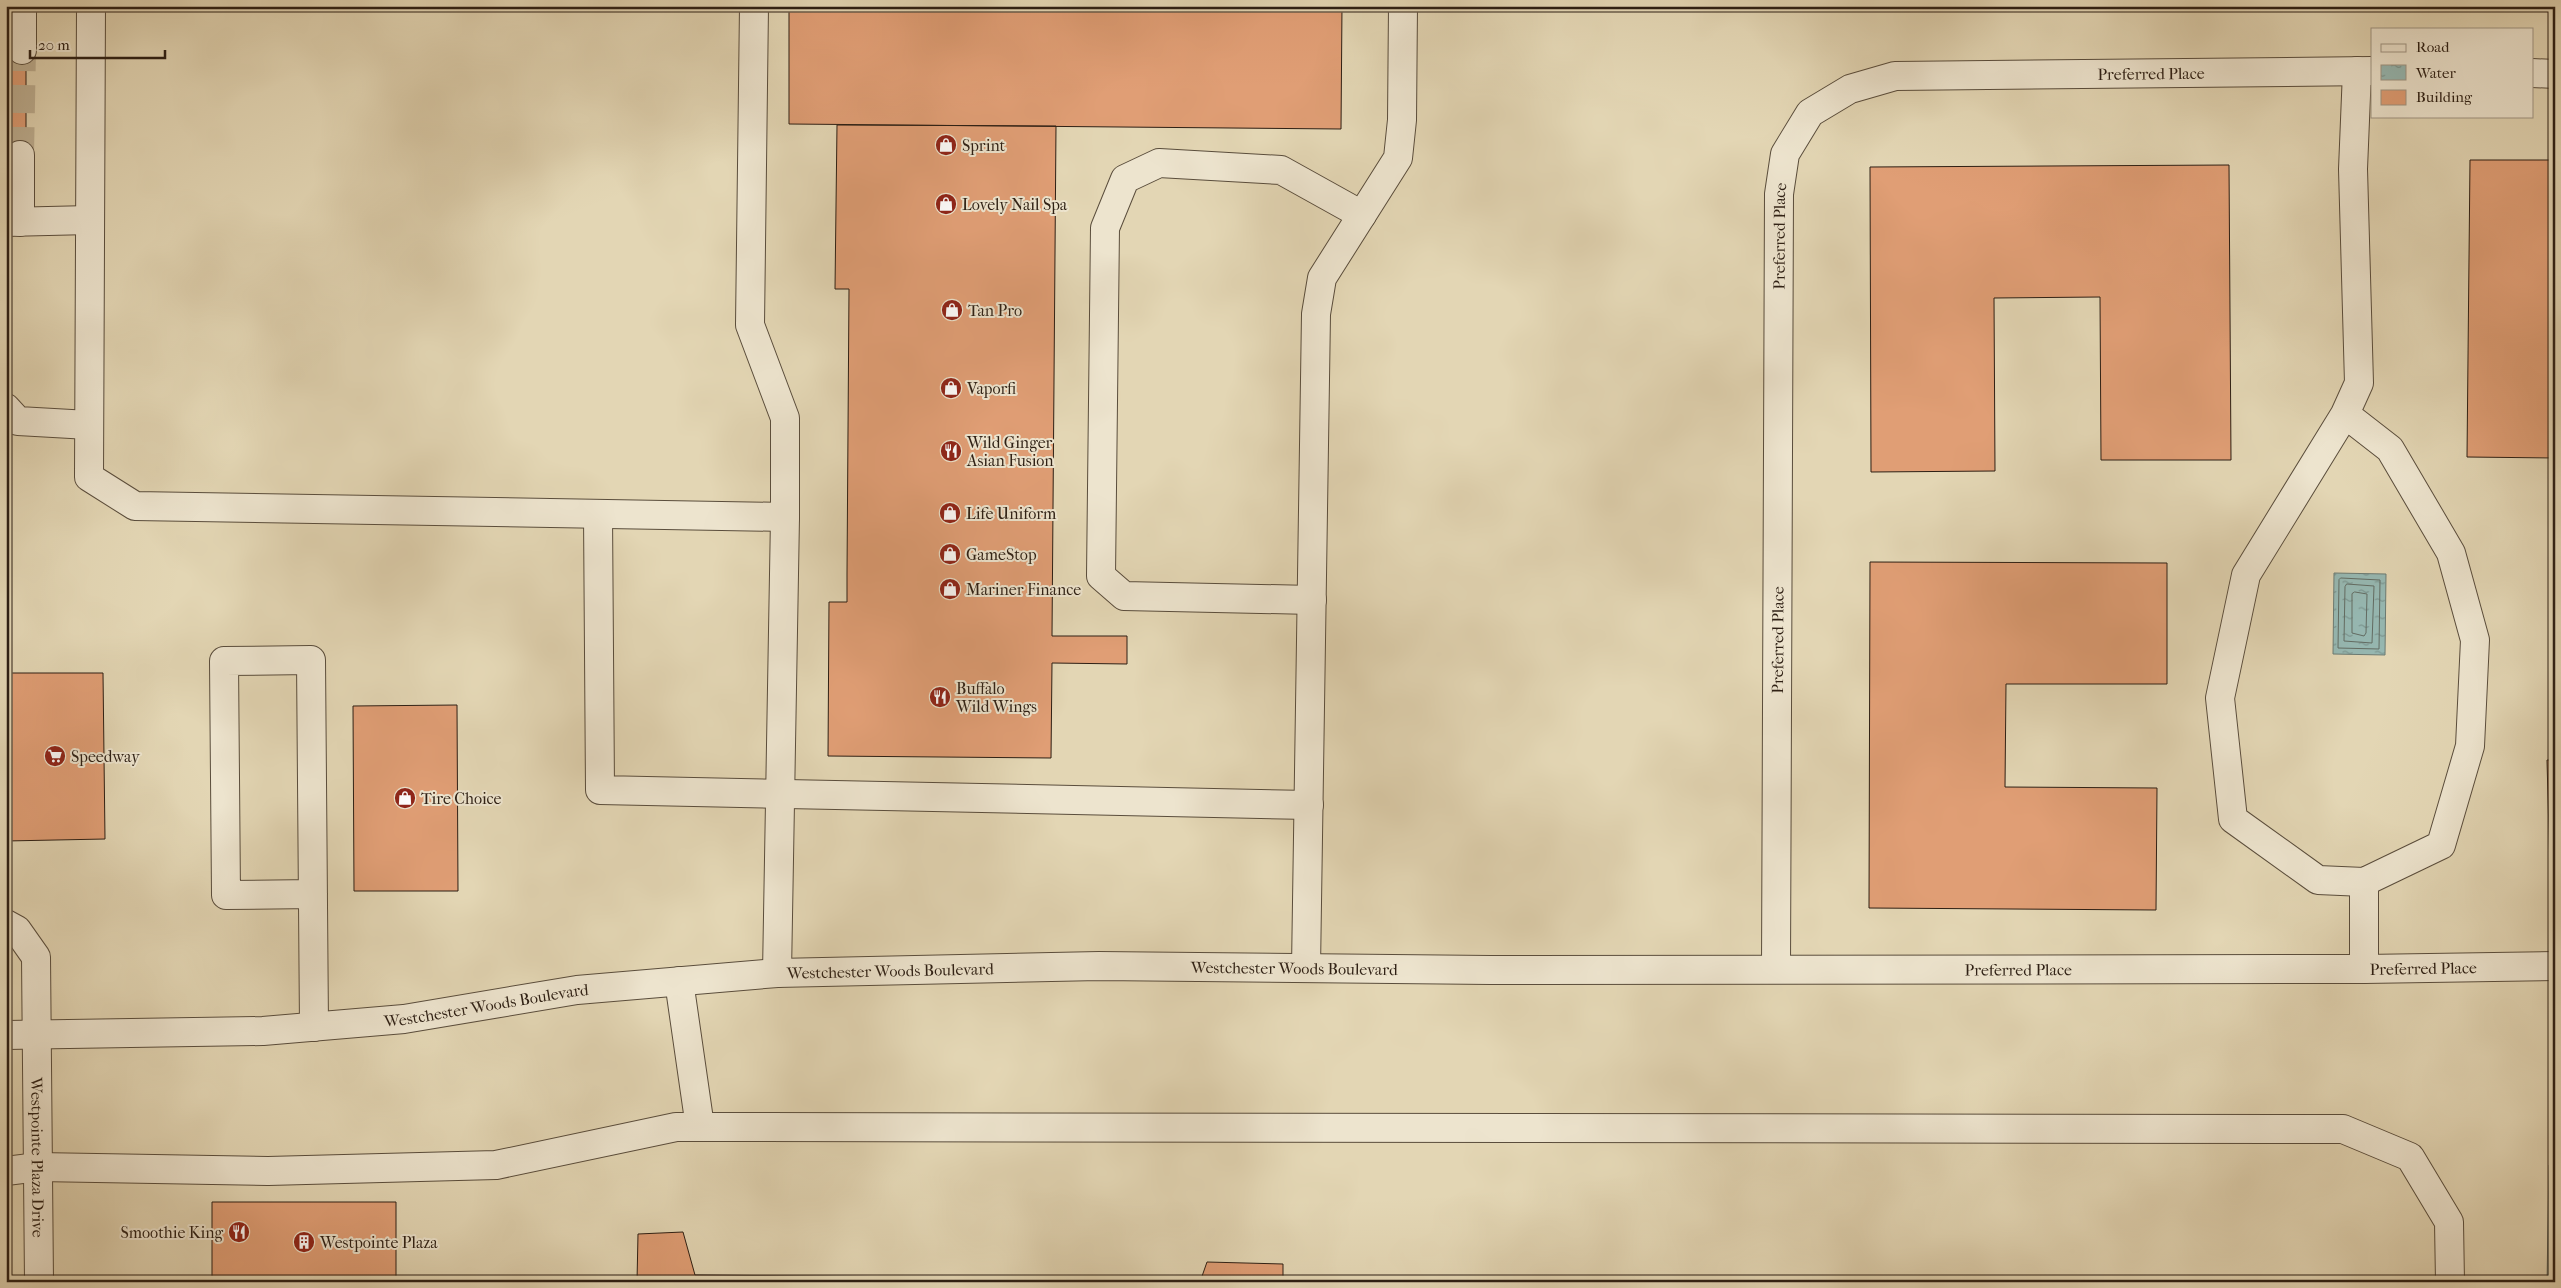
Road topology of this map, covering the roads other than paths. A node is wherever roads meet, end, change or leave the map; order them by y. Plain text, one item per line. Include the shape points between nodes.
1 (22, 6) edge
2 (91, 6) edge
3 (754, 6) edge
4 (1403, 6) edge
5 (22, 50) tunnel mouth
6 (2364, 71) edge
7 (2534, 73) edge
8 (2555, 74) edge
9 (20, 154) tunnel mouth
10 (1362, 215) junction
11 (90, 220) junction
12 (13, 222) edge
13 (2345, 414) junction
14 (10, 422) edge
15 (89, 425) junction
16 (598, 514) junction
17 (785, 517) junction
18 (1312, 600) junction
19 (780, 794) junction
20 (1309, 805) junction
21 (2364, 882) junction
22 (313, 894) junction
23 (6, 924) edge
24 (2555, 966) edge
25 (1306, 968) junction
26 (1776, 968) junction
27 (2364, 969) junction
28 (777, 974) junction
29 (679, 981) junction
30 (314, 1026) junction
31 (6, 1035) edge
32 (38, 1035) junction
33 (700, 1127) junction
34 (38, 1167) junction
35 (6, 1171) edge
36 (39, 1282) edge
37 (2450, 1282) edge

1 - 5 street
2 - 11 street
3 - 17 street via 750,325 785,418
4 - 10 street via 1402,120 1398,158
6 - 13 street via 2353,169 2359,383
6 - 26 street, Preferred Place via 1895,76 1850,89 1810,113 1785,154 1780,194
7 - 8 street
9 - 12 street
10 - 18 street via 1322,278 1316,314
10 - 18 street via 1281,170 1159,163 1125,179 1105,228 1101,576 1124,596
11 - 12 street
11 - 15 street
13 - 21 street via 2390,449 2451,553 2475,640 2470,746 2442,845
13 - 21 street via 2246,575 2220,698 2233,819 2318,880
14 - 15 street
15 - 16 street via 89,478 135,506
16 - 17 street
16 - 19 street via 600,790
17 - 19 street
18 - 20 street
19 - 20 street
19 - 28 street
20 - 25 street
21 - 27 street
22 - 22 street via 226,895 224,661 311,660
22 - 30 street
23 - 32 street, Westpointe Plaza Drive via 16,930 36,957
24 - 27 street, Preferred Place
25 - 26 street, Westchester Woods Boulevard
25 - 28 street, Westchester Woods Boulevard via 1099,966
26 - 27 street, Preferred Place
28 - 29 street, Westchester Woods Boulevard
29 - 30 street, Westchester Woods Boulevard via 577,990 404,1019
29 - 33 street
30 - 32 street, Westchester Woods Boulevard via 263,1031
31 - 32 street, Westchester Woods Boulevard
32 - 34 street, Westpointe Plaza Drive
33 - 34 street via 676,1127 496,1165 268,1170
33 - 37 street via 2344,1129 2410,1157 2450,1222
34 - 35 street
34 - 36 street, Westpointe Plaza Drive

